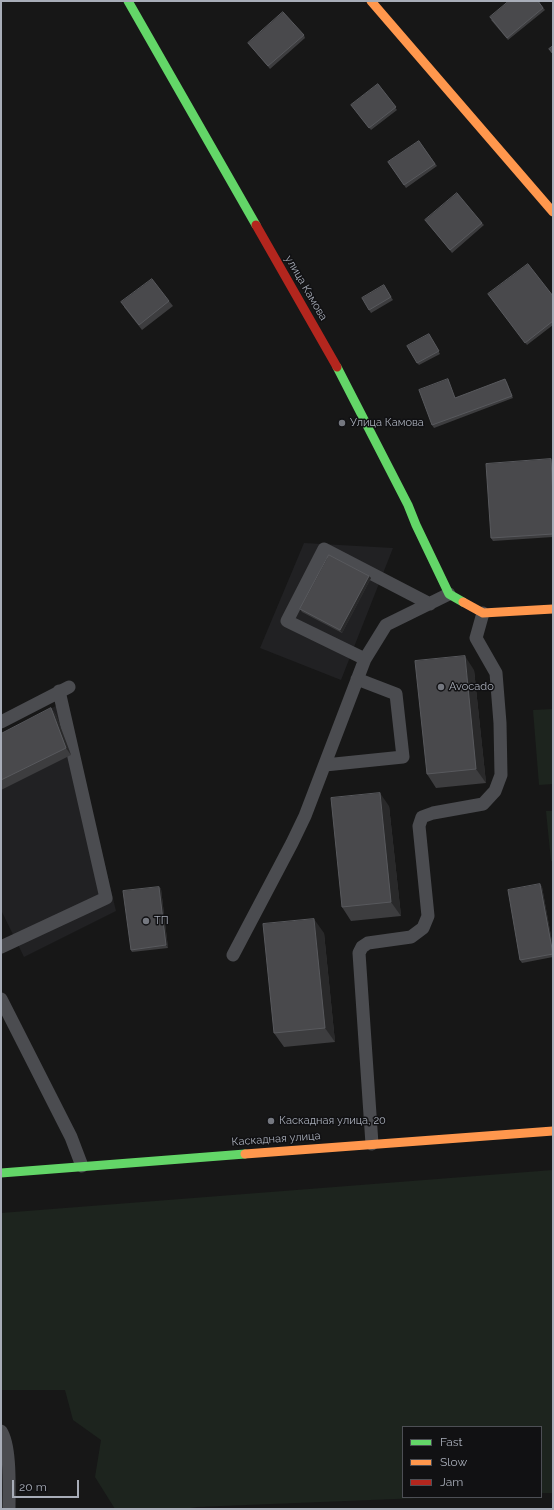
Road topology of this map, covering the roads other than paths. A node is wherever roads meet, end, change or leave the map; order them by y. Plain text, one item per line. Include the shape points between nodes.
1 (128, 1) edge
2 (371, 1) edge
3 (553, 212) edge
4 (449, 594) junction
5 (430, 604) junction
6 (553, 609) edge
7 (483, 613) junction
8 (365, 659) junction
9 (357, 679) junction
10 (1, 722) edge
11 (325, 764) junction
12 (1, 948) edge
13 (233, 954) dead end
14 (1, 999) edge
15 (553, 1131) edge
16 (372, 1144) junction
17 (82, 1166) junction
18 (1, 1173) edge
19 (1, 1431) edge
20 (5, 1474) edge
21 (9, 1509) edge

1 - 4 street, улица Камова via 339,371 408,504
2 - 3 street
4 - 5 lane
4 - 7 street
5 - 8 lane via 386,625
5 - 8 lane via 324,548 287,621
6 - 7 street
7 - 16 lane via 476,638 496,673 501,775 495,791 483,804 422,817 419,826 428,916 423,928 411,937 368,943 359,953
8 - 9 lane
9 - 11 lane
9 - 11 lane via 396,694 403,757
10 - 12 lane via 64,689 106,898
11 - 13 lane via 292,843
14 - 17 lane via 71,1137
15 - 16 street, Каскадная улица
16 - 17 street, Каскадная улица
17 - 18 street, Каскадная улица
19 - 20 lane via 5,1438
20 - 21 lane

